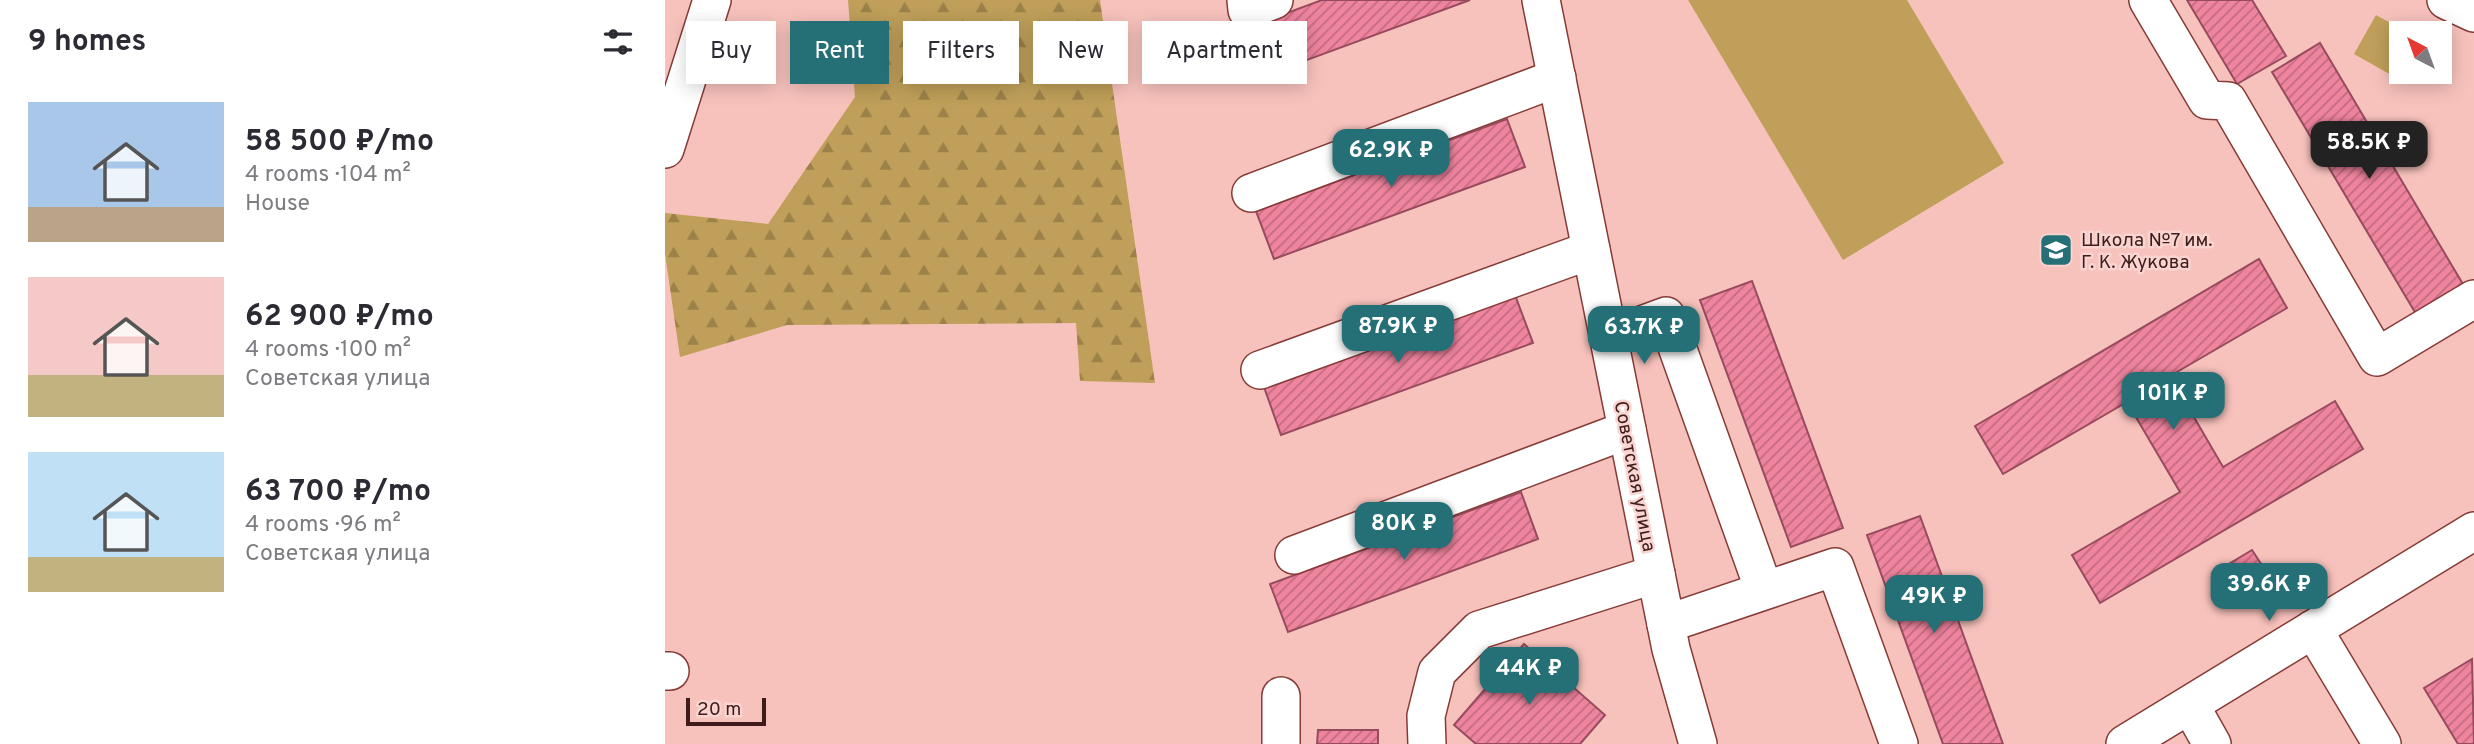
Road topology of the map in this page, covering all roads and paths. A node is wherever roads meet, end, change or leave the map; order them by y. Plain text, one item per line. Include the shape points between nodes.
1 (712, 0) edge
2 (1246, 0) edge
3 (1274, 0) edge
4 (1541, 0) edge
5 (2148, 0) edge
6 (2447, 0) edge
7 (2474, 13) edge
8 (1556, 79) junction
9 (665, 149) edge
10 (1251, 193) dead end
11 (1591, 250) junction
12 (2474, 299) edge
13 (1609, 337) junction
14 (1260, 370) dead end
15 (1627, 430) junction
16 (2474, 531) edge
17 (1294, 555) dead end
18 (1656, 574) junction
19 (1764, 590) junction
20 (1666, 624) junction
21 (2313, 629) junction
22 (1281, 696) dead end
23 (2189, 705) junction
24 (1281, 744) edge
25 (1427, 744) edge
26 (1698, 744) edge
27 (1899, 744) edge
28 (2125, 744) edge
29 (2213, 744) edge
30 (2382, 744) edge

1 - 9 street
2 - 3 street via 1247,10
4 - 8 street, Советская улица
5 - 12 street via 2207,100 2228,101 2370,361
6 - 7 street
8 - 10 street
8 - 11 street, Советская улица
11 - 13 street, Советская улица
11 - 14 street
13 - 15 street, Советская улица
13 - 19 street via 1665,316
15 - 17 street
15 - 18 street, Советская улица
16 - 21 street
18 - 20 street, Советская улица
18 - 25 street via 1479,630 1437,672 1426,716
19 - 20 street
19 - 27 street via 1835,567
20 - 26 street, Советская улица
21 - 23 street
21 - 30 street
22 - 24 street
23 - 28 street
23 - 29 street

